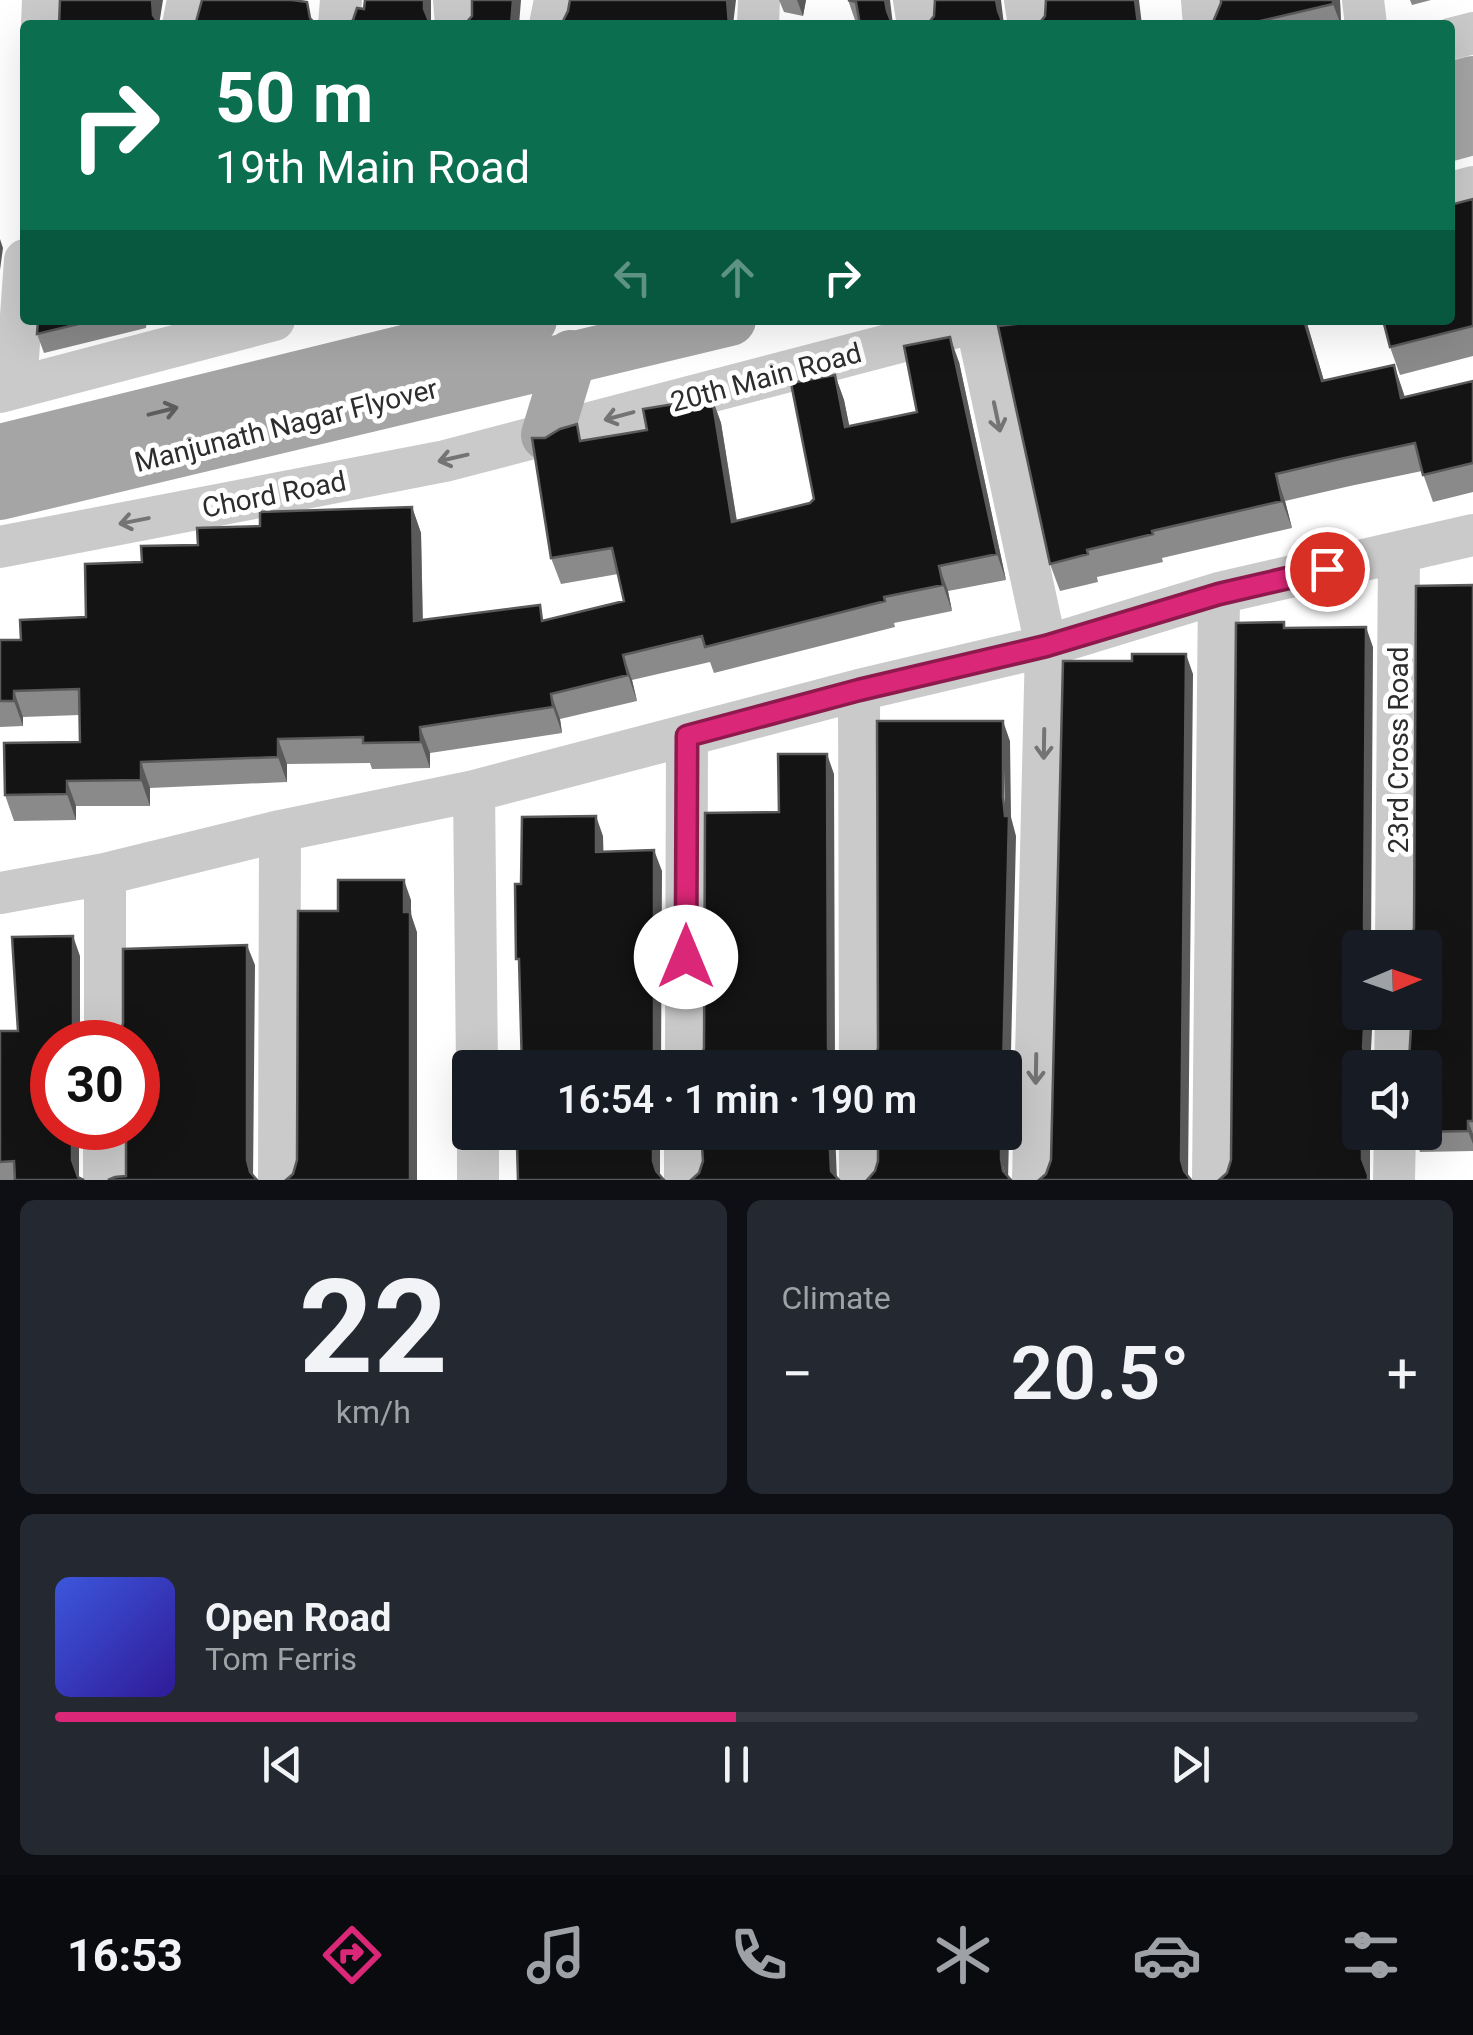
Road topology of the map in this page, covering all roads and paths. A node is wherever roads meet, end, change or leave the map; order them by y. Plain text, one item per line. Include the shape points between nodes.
1 (20, 298) edge
2 (234, 325) edge
3 (520, 325) edge
4 (708, 325) edge
5 (965, 325) edge
6 (981, 325) edge
7 (163, 334) edge
8 (571, 356) junction
9 (424, 368) junction
10 (8, 389) edge
11 (548, 434) junction
12 (0, 450) edge
13 (0, 494) edge
14 (1473, 535) edge
15 (0, 547) edge
16 (1400, 553) junction
17 (1219, 594) junction
18 (1046, 646) junction
19 (859, 690) junction
20 (687, 736) junction
21 (474, 791) junction
22 (280, 832) junction
23 (106, 874) junction
24 (0, 893) edge
25 (1396, 930) edge
26 (105, 1020) edge
27 (477, 1050) edge
28 (686, 1050) edge
29 (860, 1050) edge
30 (104, 1150) edge
31 (478, 1150) edge
32 (685, 1150) edge
33 (860, 1150) edge
34 (1395, 1150) edge
35 (104, 1180) edge
36 (279, 1180) edge
37 (478, 1180) edge
38 (685, 1180) edge
39 (860, 1180) edge
40 (1033, 1180) edge
41 (1213, 1180) edge
42 (1394, 1180) edge

1 - 10 street
2 - 7 street
3 - 9 main road, Manjunath Nagar Flyover
4 - 8 main road
5 -> 11 street, 20th Main Road
6 -> 18 street
7 - 10 street
8 - 9 main road, Manjunath Nagar Flyover
8 - 11 main road
12 -> 9 main road, Manjunath Nagar Flyover
9 - 13 main road, Manjunath Nagar Flyover
11 -> 15 street, Chord Road
14 - 16 street
16 - 17 street
16 - 25 street, 23rd Cross Road
17 - 18 street
17 - 41 street
18 - 19 street
18 -> 40 street
19 - 20 street
19 - 29 street
20 - 21 street
20 - 28 street
21 - 22 street
21 - 27 street
22 - 23 street
22 - 36 street
23 - 24 street
23 - 26 street
30 - 35 street
31 - 37 street
32 - 38 street
33 - 39 street
34 - 42 street

